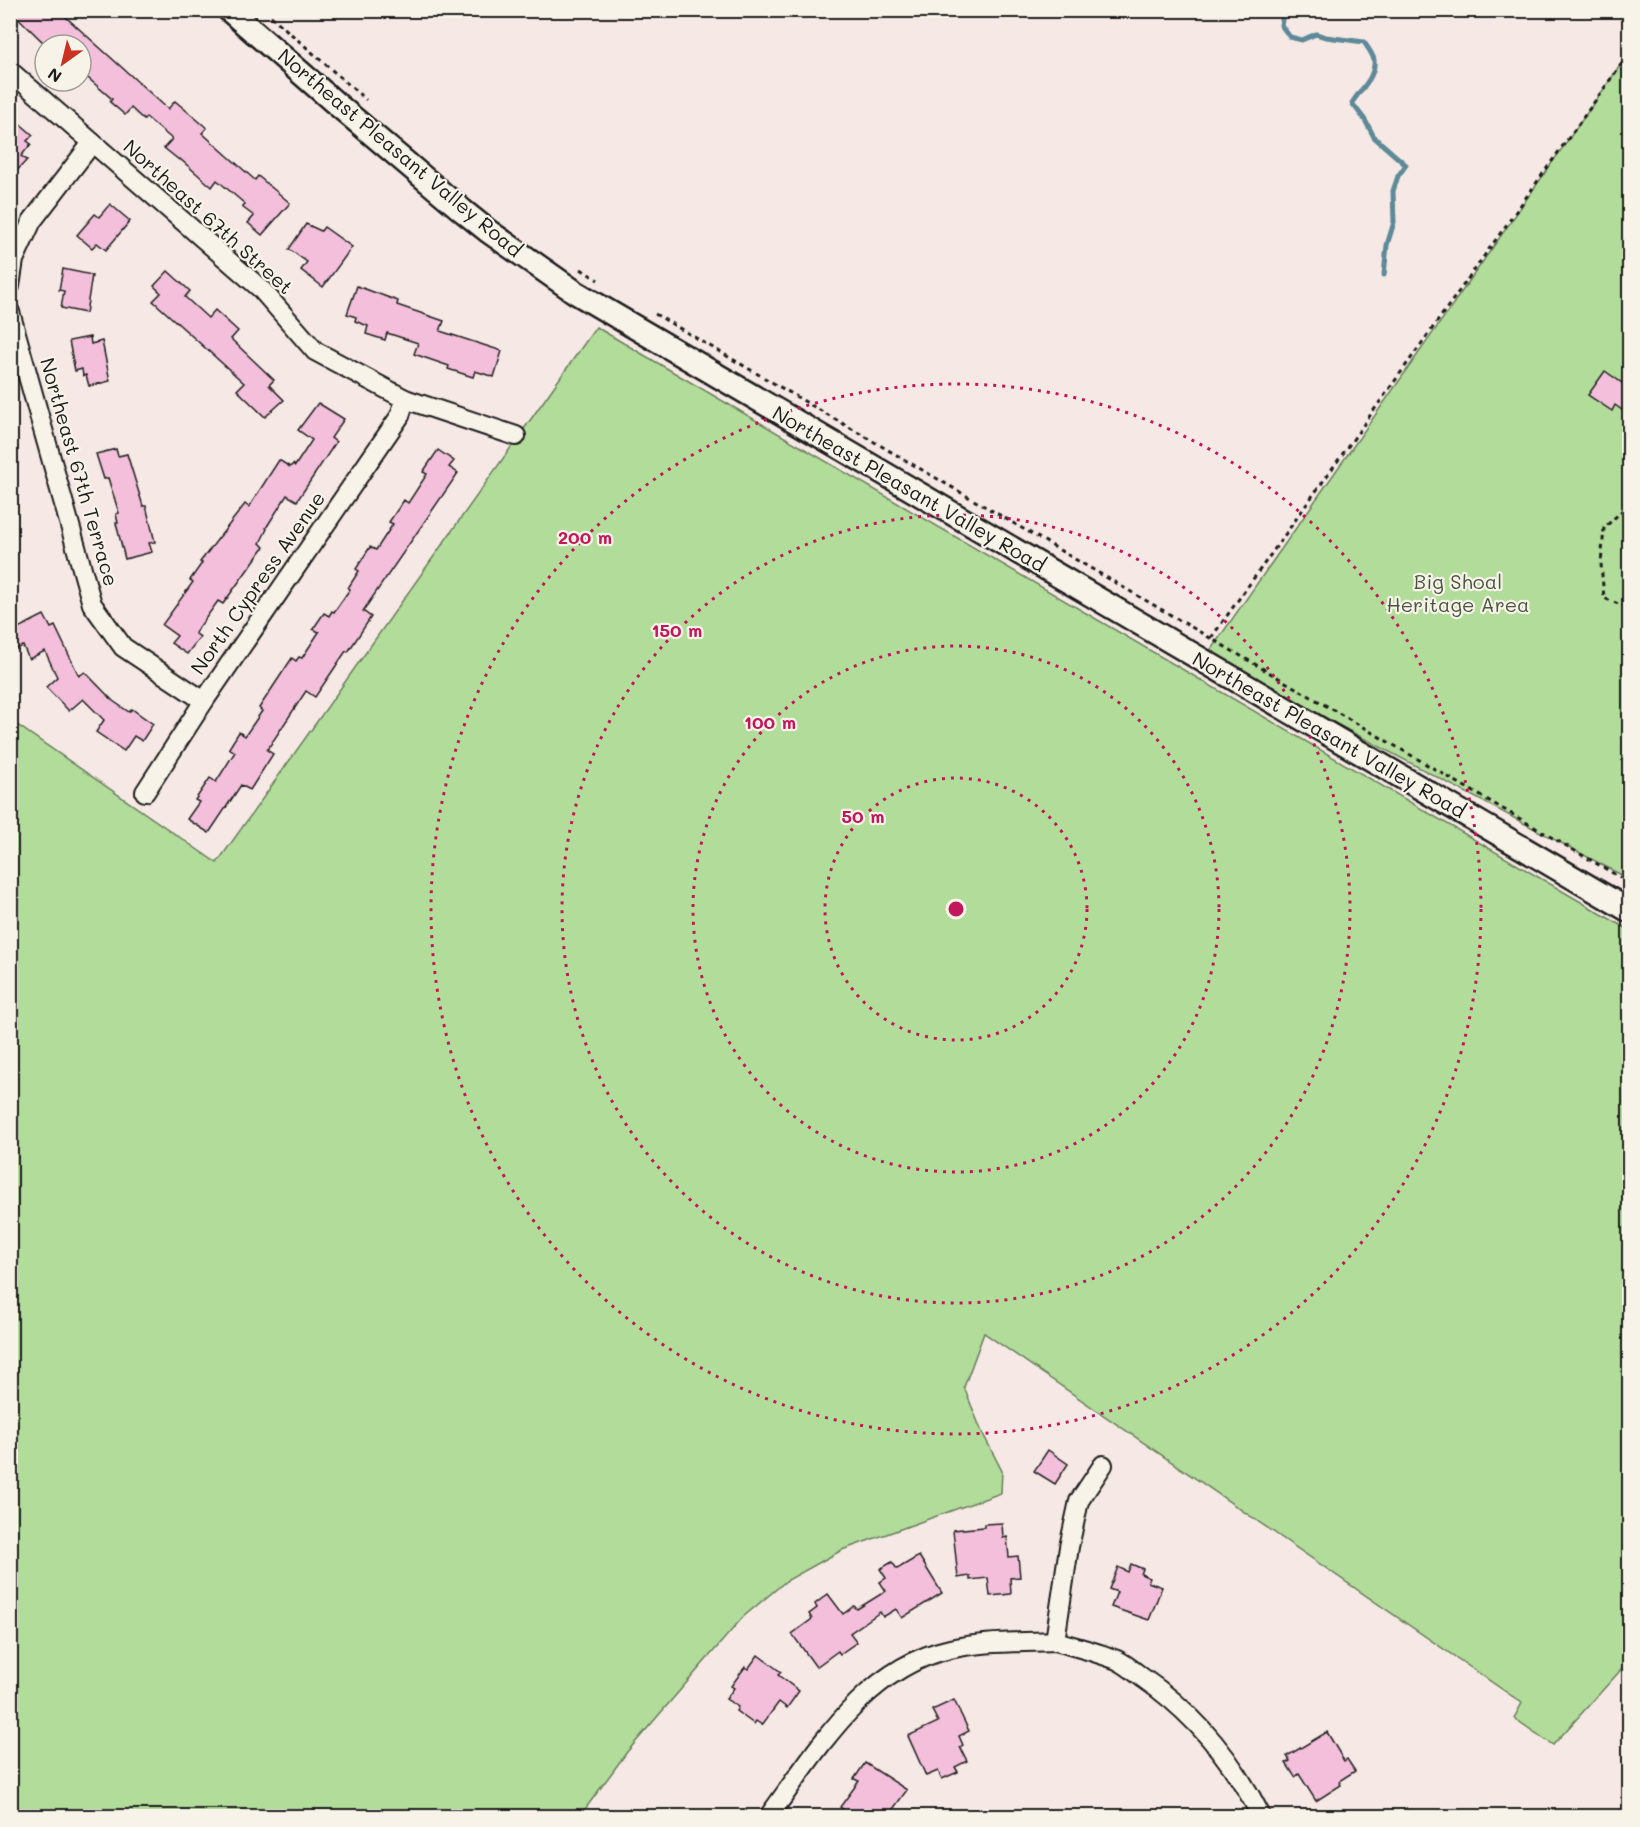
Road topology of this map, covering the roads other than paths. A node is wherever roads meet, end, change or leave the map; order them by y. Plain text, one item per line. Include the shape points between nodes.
1 (230, 10) edge
2 (10, 71) edge
3 (92, 143) junction
4 (10, 286) edge
5 (10, 312) edge
6 (405, 399) junction
7 (516, 436) dead end
8 (204, 701) junction
9 (145, 792) dead end
10 (1629, 911) edge
11 (1102, 1465) dead end
12 (1055, 1641) junction
13 (769, 1816) edge
14 (1261, 1816) edge

1 - 10 street, Northeast Pleasant Valley Road via 463,211 575,292
2 - 3 street, Northeast 67th Street
3 - 4 street via 32,221 14,260
3 - 6 street, Northeast 67th Street via 261,289 315,351
5 - 8 street, Northeast 67th Terrace via 92,604 123,647
6 - 7 street, Northeast 67th Street
6 - 8 street, North Cypress Avenue via 400,416
8 - 9 street, North Cypress Avenue
11 - 12 street via 1079,1501
12 - 13 street via 950,1648 898,1670 843,1717
12 - 14 street via 1119,1661 1165,1693 1226,1757

